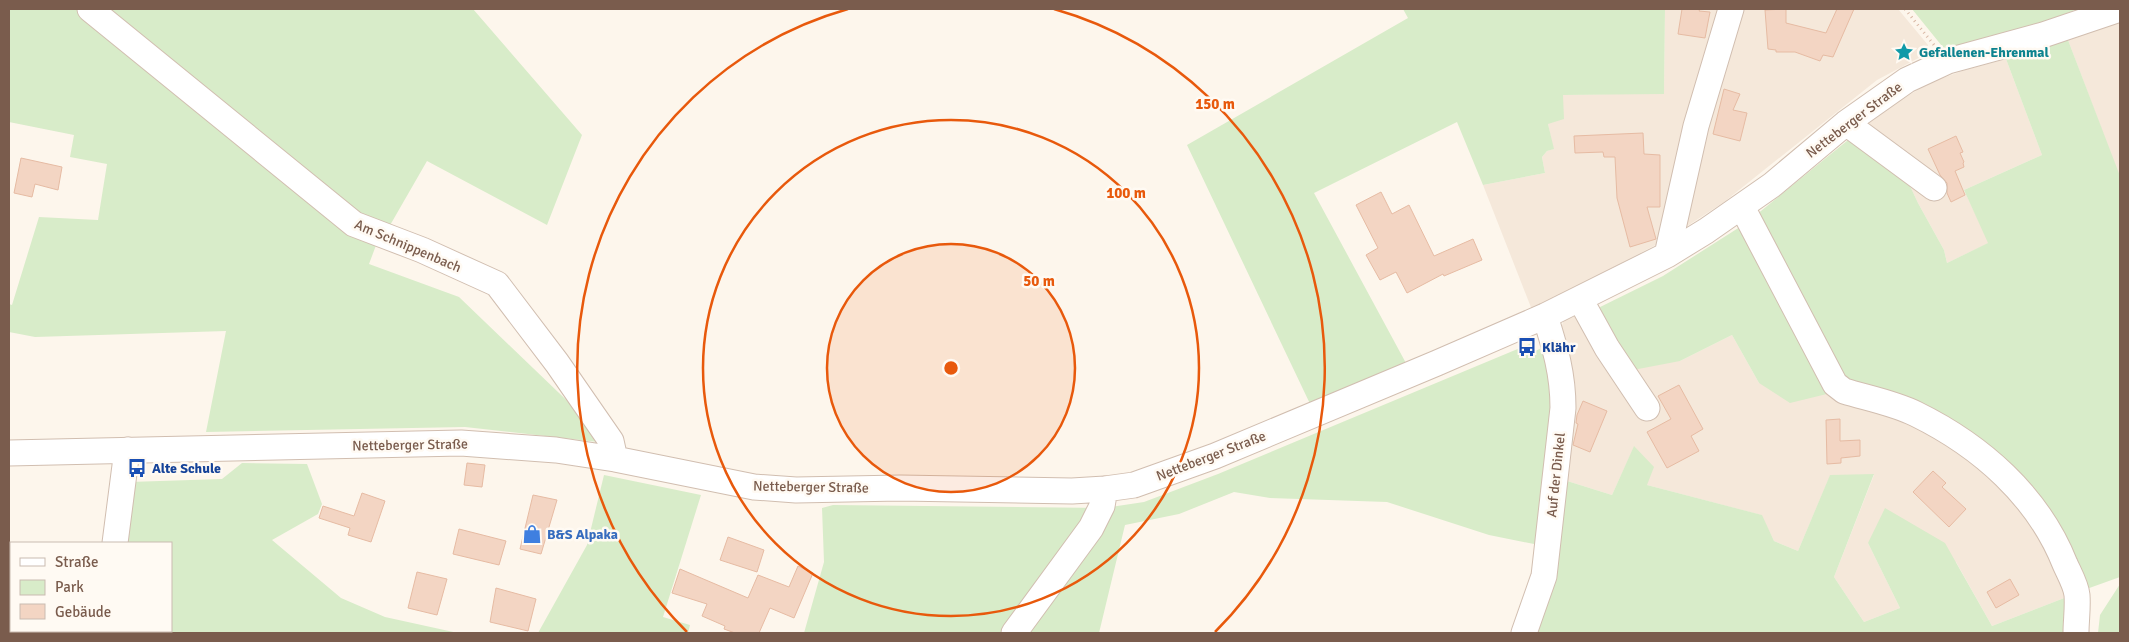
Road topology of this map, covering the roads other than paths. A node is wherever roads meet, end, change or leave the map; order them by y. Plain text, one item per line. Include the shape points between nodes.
1 (90, 9) edge
2 (1731, 9) edge
3 (2120, 10) edge
4 (1846, 123) junction
5 (1934, 188) dead end
6 (1742, 206) junction
7 (1667, 254) junction
8 (1580, 299) junction
9 (1545, 316) junction
10 (1647, 408) dead end
11 (127, 450) junction
12 (9, 453) edge
13 (615, 459) junction
14 (1105, 489) junction
15 (115, 542) edge
16 (1014, 633) edge
17 (1524, 633) edge
18 (2076, 633) edge

1 - 13 street, Am Schnippenbach via 354,224 498,284 611,441
2 - 7 street via 1696,126
3 - 4 street, Netteberger Straße via 2043,36 1948,61 1907,80
4 - 5 street
4 - 6 street, Netteberger Straße
6 - 7 street, Netteberger Straße
6 - 18 street via 1835,384 1844,391 1914,413 1952,434 1995,466 2039,514 2061,553 2077,594
7 - 8 street, Netteberger Straße
8 - 9 street, Netteberger Straße
8 - 10 street via 1607,348
9 - 14 street, Netteberger Straße via 1215,456 1134,484
9 - 17 street, Auf der Dinkel via 1562,383 1559,459 1544,576
11 - 12 street, Netteberger Straße
11 - 13 street, Netteberger Straße via 460,443 524,447
11 - 15 street
13 - 14 street, Netteberger Straße via 754,487 796,490
14 - 16 street via 1102,506 1091,528

